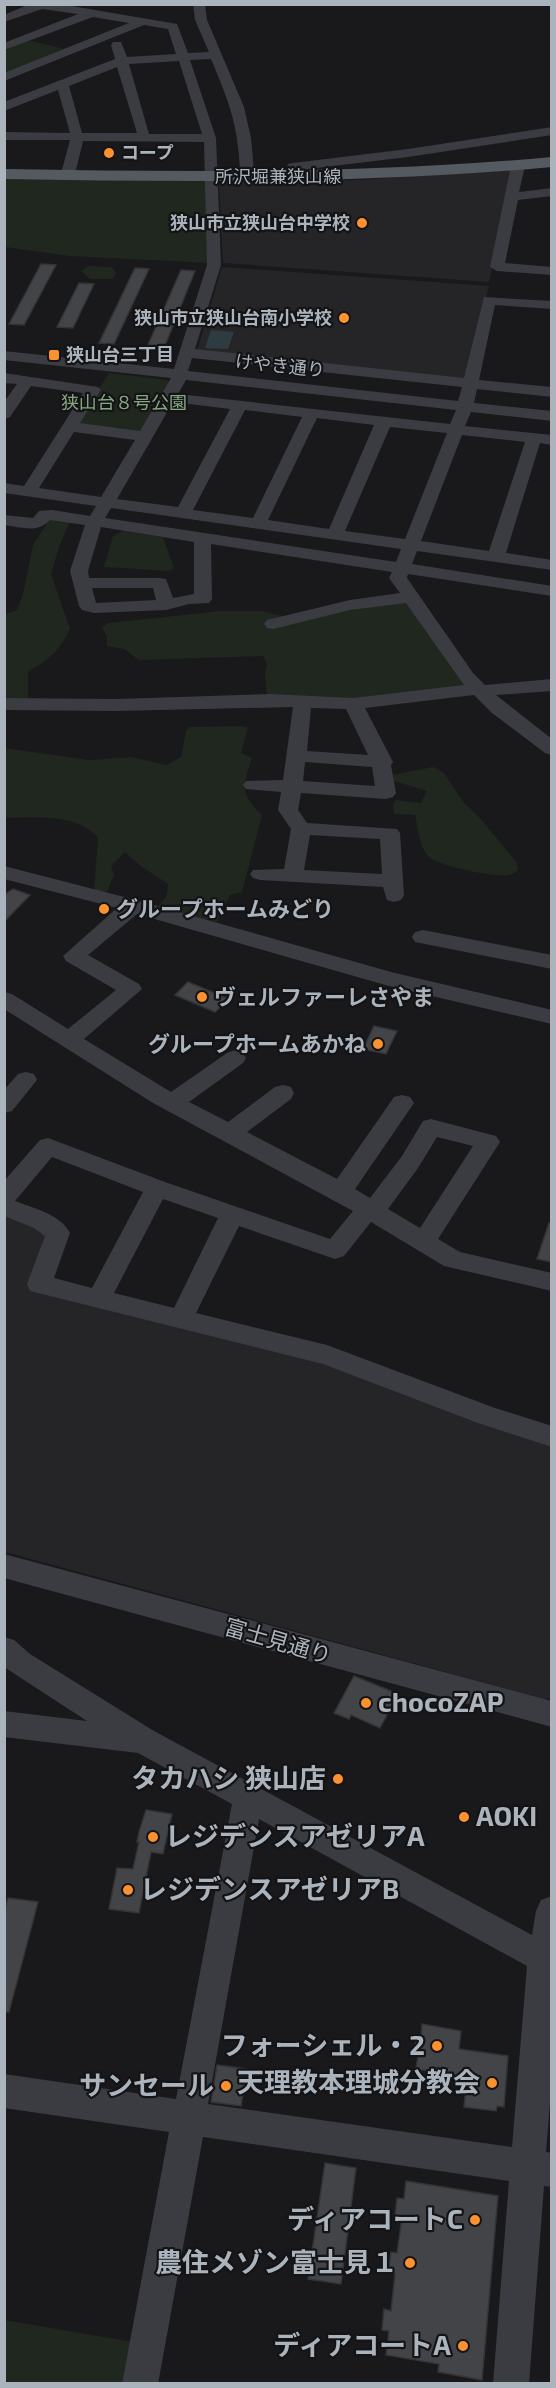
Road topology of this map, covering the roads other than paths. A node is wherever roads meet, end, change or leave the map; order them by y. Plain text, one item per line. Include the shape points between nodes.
1 (105, 4) edge
2 (199, 4) edge
3 (38, 5) edge
4 (92, 13) junction
5 (189, 18) junction
6 (4, 19) edge
7 (142, 21) junction
8 (30, 38) junction
9 (102, 38) junction
10 (4, 48) edge
11 (71, 50) junction
12 (214, 55) junction
13 (183, 57) junction
14 (121, 61) junction
15 (4, 77) edge
16 (63, 84) junction
17 (226, 108) junction
18 (201, 109) junction
19 (7, 122) edge
20 (552, 130) edge
21 (77, 137) junction
22 (144, 137) junction
23 (210, 138) junction
24 (552, 156) edge
25 (552, 162) edge
26 (518, 165) junction
27 (4, 169) edge
28 (69, 170) junction
29 (247, 171) junction
30 (292, 171) junction
31 (210, 173) junction
32 (4, 174) edge
33 (552, 192) edge
34 (513, 197) junction
35 (552, 271) edge
36 (552, 304) edge
37 (187, 353) junction
38 (4, 356) edge
39 (180, 374) junction
40 (4, 378) edge
41 (27, 381) junction
42 (471, 383) junction
43 (551, 388) edge
44 (167, 397) junction
45 (239, 406) junction
46 (465, 406) junction
47 (312, 413) junction
48 (4, 414) edge
49 (552, 416) edge
50 (384, 421) junction
51 (70, 427) junction
52 (456, 429) junction
53 (144, 436) junction
54 (534, 438) junction
55 (552, 440) edge
56 (4, 488) edge
57 (29, 491) junction
58 (105, 502) junction
59 (183, 513) junction
60 (4, 520) edge
61 (94, 521) junction
62 (258, 524) junction
63 (335, 534) junction
64 (202, 538) junction
65 (412, 545) junction
66 (496, 557) junction
67 (552, 565) edge
68 (402, 570) junction
69 (82, 583) junction
70 (552, 591) edge
71 (410, 597) junction
72 (166, 605) junction
73 (273, 624) dead end
74 (552, 685) edge
75 (480, 690) junction
76 (302, 701) junction
77 (4, 704) edge
78 (353, 704) junction
79 (549, 743) edge
80 (297, 756) junction
81 (382, 762) junction
82 (253, 785) dead end
83 (292, 786) junction
84 (301, 830) junction
85 (260, 874) dead end
86 (293, 876) junction
87 (8, 877) edge
88 (133, 906) junction
89 (423, 937) dead end
90 (552, 962) edge
91 (8, 1008) edge
92 (552, 1017) edge
93 (69, 1039) junction
94 (235, 1058) dead end
95 (26, 1080) dead end
96 (283, 1093) dead end
97 (172, 1103) junction
98 (402, 1103) dead end
99 (4, 1105) edge
100 (229, 1134) junction
101 (157, 1188) junction
102 (341, 1192) junction
103 (4, 1197) edge
104 (4, 1206) edge
105 (372, 1210) junction
106 (232, 1215) junction
107 (424, 1242) junction
108 (552, 1282) edge
109 (99, 1298) junction
110 (180, 1318) junction
111 (552, 1437) edge
112 (4, 1566) edge
113 (4, 1649) edge
114 (552, 1714) edge
115 (4, 1724) edge
116 (143, 1740) junction
117 (248, 1797) junction
118 (552, 1911) edge
119 (544, 1958) junction
120 (4, 2091) edge
121 (189, 2118) junction
122 (539, 2169) edge
123 (140, 2384) edge
124 (511, 2384) edge

1 - 4 street
1 - 5 street
2 - 5 street
3 - 4 street
3 - 6 street
4 - 7 street
4 - 8 street
5 - 12 street
7 - 9 street
7 - 13 street via 173,26
8 - 10 street
8 - 11 street
9 - 11 street
9 - 14 street via 117,42
11 - 15 street
12 - 13 street
12 - 17 street
13 - 14 street
13 - 18 street
14 - 16 street
14 - 22 street
16 - 19 street
16 - 21 street
17 - 18 street
17 - 29 street via 245,138
18 - 23 street
19 - 21 street
20 - 30 street via 293,166
21 - 22 street
21 - 28 street
22 - 23 street
23 - 31 street
24 - 30 main road, 所沢堀兼狭山線 via 425,168
25 - 26 main road, 所沢堀兼狭山線
26 - 31 main road, 所沢堀兼狭山線 via 388,176
26 - 34 street
27 - 28 main road, 所沢堀兼狭山線
28 - 31 main road, 所沢堀兼狭山線
29 - 30 main road, 所沢堀兼狭山線
29 - 31 main road, 所沢堀兼狭山線
31 - 32 main road, 所沢堀兼狭山線
31 - 37 street via 214,265
33 - 34 street
34 - 35 street via 496,267
36 - 42 street via 489,300
37 - 39 street
37 - 42 street
38 - 39 street, けやき通り
39 - 44 street
39 - 46 street, けやき通り
40 - 41 street
41 - 48 street
41 - 51 street via 93,389
42 - 43 street
42 - 46 street
44 - 45 street
44 - 53 street
45 - 47 street
45 - 59 street
46 - 49 street, けやき通り
46 - 52 street
47 - 50 street
47 - 62 street
50 - 52 street
50 - 63 street
51 - 53 street
51 - 57 street
52 - 54 street
52 - 65 street
53 - 58 street
54 - 55 street
54 - 66 street
56 - 57 street
57 - 58 street
58 - 59 street
58 - 61 street
59 - 62 street
60 - 61 street via 37,524 51,514
61 - 64 street
61 - 69 street via 79,571
62 - 63 street
63 - 65 street
64 - 68 street
64 - 72 street via 203,599
65 - 66 street
65 - 68 street
66 - 67 street
68 - 70 street
68 - 71 street via 399,582
69 - 72 street via 160,583
69 - 72 street via 88,606 94,609
71 - 73 street via 350,605
71 - 75 street via 466,677
74 - 75 street
75 - 78 street
75 - 79 street via 499,709
76 - 77 street
76 - 78 street
76 - 80 street
78 - 81 street
80 - 81 street
80 - 83 street
81 - 83 street via 387,793
82 - 83 street
83 - 84 street via 288,810
84 - 86 street
84 - 86 street via 390,833 394,888
85 - 86 street
87 - 88 street
88 - 92 street via 389,979
88 - 93 street via 74,956 131,989
89 - 90 street
91 - 93 street
93 - 97 street
94 - 97 street
95 - 99 street
96 - 100 street
97 - 100 street
98 - 102 street
100 - 102 street
101 - 103 street via 48,1146
101 - 106 street
101 - 109 street
102 - 105 street
104 - 109 street via 44,1222 58,1233 39,1284
105 - 106 street via 335,1250
105 - 107 street
105 - 107 street via 410,1162 431,1127 488,1142
106 - 110 street
107 - 108 street via 453,1260
109 - 110 street
110 - 111 street via 327,1355
112 - 114 street, 富士見通り
113 - 116 street
115 - 116 street
116 - 117 street
117 - 119 street
117 - 121 street
118 - 119 street
119 - 122 street
120 - 121 street
121 - 122 street
121 - 123 street
122 - 124 street

